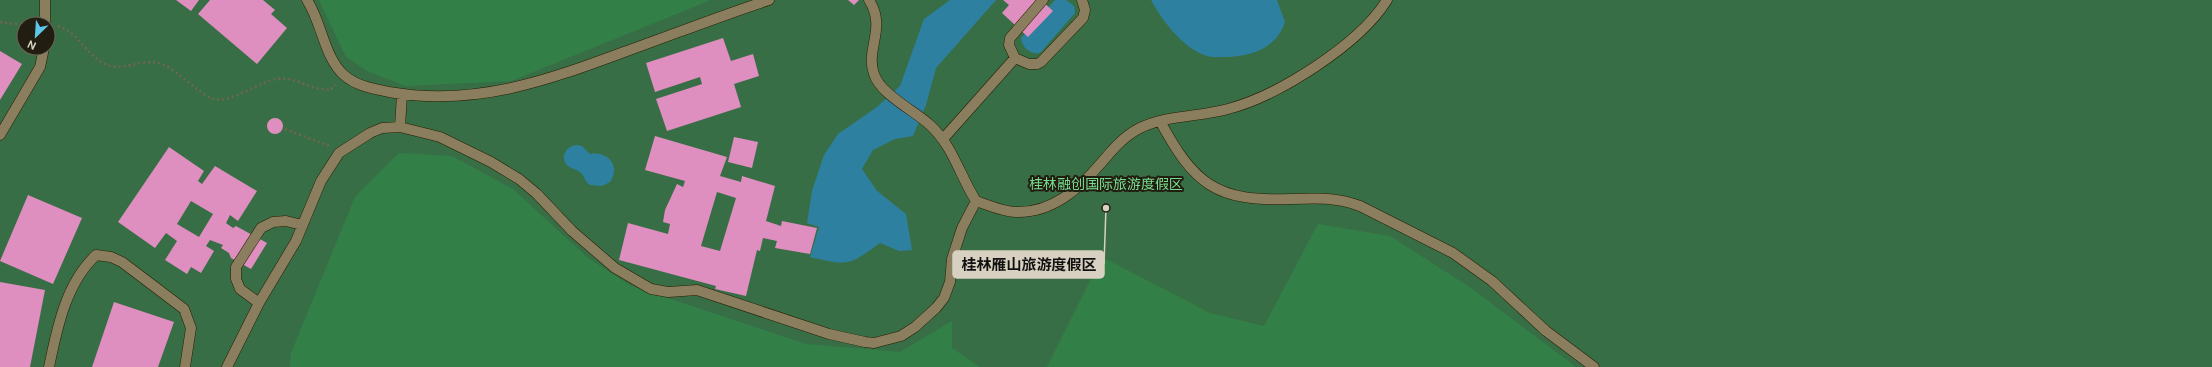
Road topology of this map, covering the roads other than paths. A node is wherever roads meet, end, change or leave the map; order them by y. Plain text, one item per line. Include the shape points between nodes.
1 (45, 0) edge
2 (307, 0) edge
3 (769, 0) edge
4 (869, 0) edge
5 (1043, 0) edge
6 (1082, 0) edge
7 (1387, 0) edge
8 (48, 16) edge
9 (42, 56) edge
10 (1015, 58) junction
11 (402, 94) junction
12 (1160, 121) junction
13 (400, 127) junction
14 (0, 135) edge
15 (942, 139) junction
16 (976, 201) junction
17 (302, 225) junction
18 (259, 302) junction
19 (49, 367) edge
20 (185, 367) edge
21 (227, 367) edge
22 (1594, 367) edge

1 - 8 lane
2 - 11 lane via 317,17 330,54 345,76 366,87
3 - 11 lane via 533,84 461,97
4 - 15 lane via 877,16 872,61 874,74 880,86 930,125
5 - 10 lane via 1011,35 1009,45
6 - 10 lane via 1085,10 1083,18 1041,62 1029,64
7 - 12 lane via 1359,32 1330,58 1258,98 1228,109
9 - 14 lane via 40,67
10 - 15 lane
11 - 13 lane
12 - 16 lane via 1138,129 1122,140 1088,178 1050,206 1015,212
12 - 22 lane via 1189,168 1215,188 1233,195 1258,199 1326,197 1344,200 1366,209 1453,253 1492,281 1546,331
13 - 16 lane via 451,142 491,162 519,180 537,194 588,246 626,276 651,289 668,292 697,290 829,334 866,342 874,343 901,336 927,317 940,303 950,282 952,259 962,228
13 - 17 lane via 382,128 370,133 339,153 321,181
15 - 16 lane
17 - 18 lane via 296,241
17 - 18 lane via 286,220 273,222 261,228 236,268 236,279 240,289
18 - 21 lane
19 - 20 lane via 59,320 80,274 96,255 122,262 184,309 190,328

